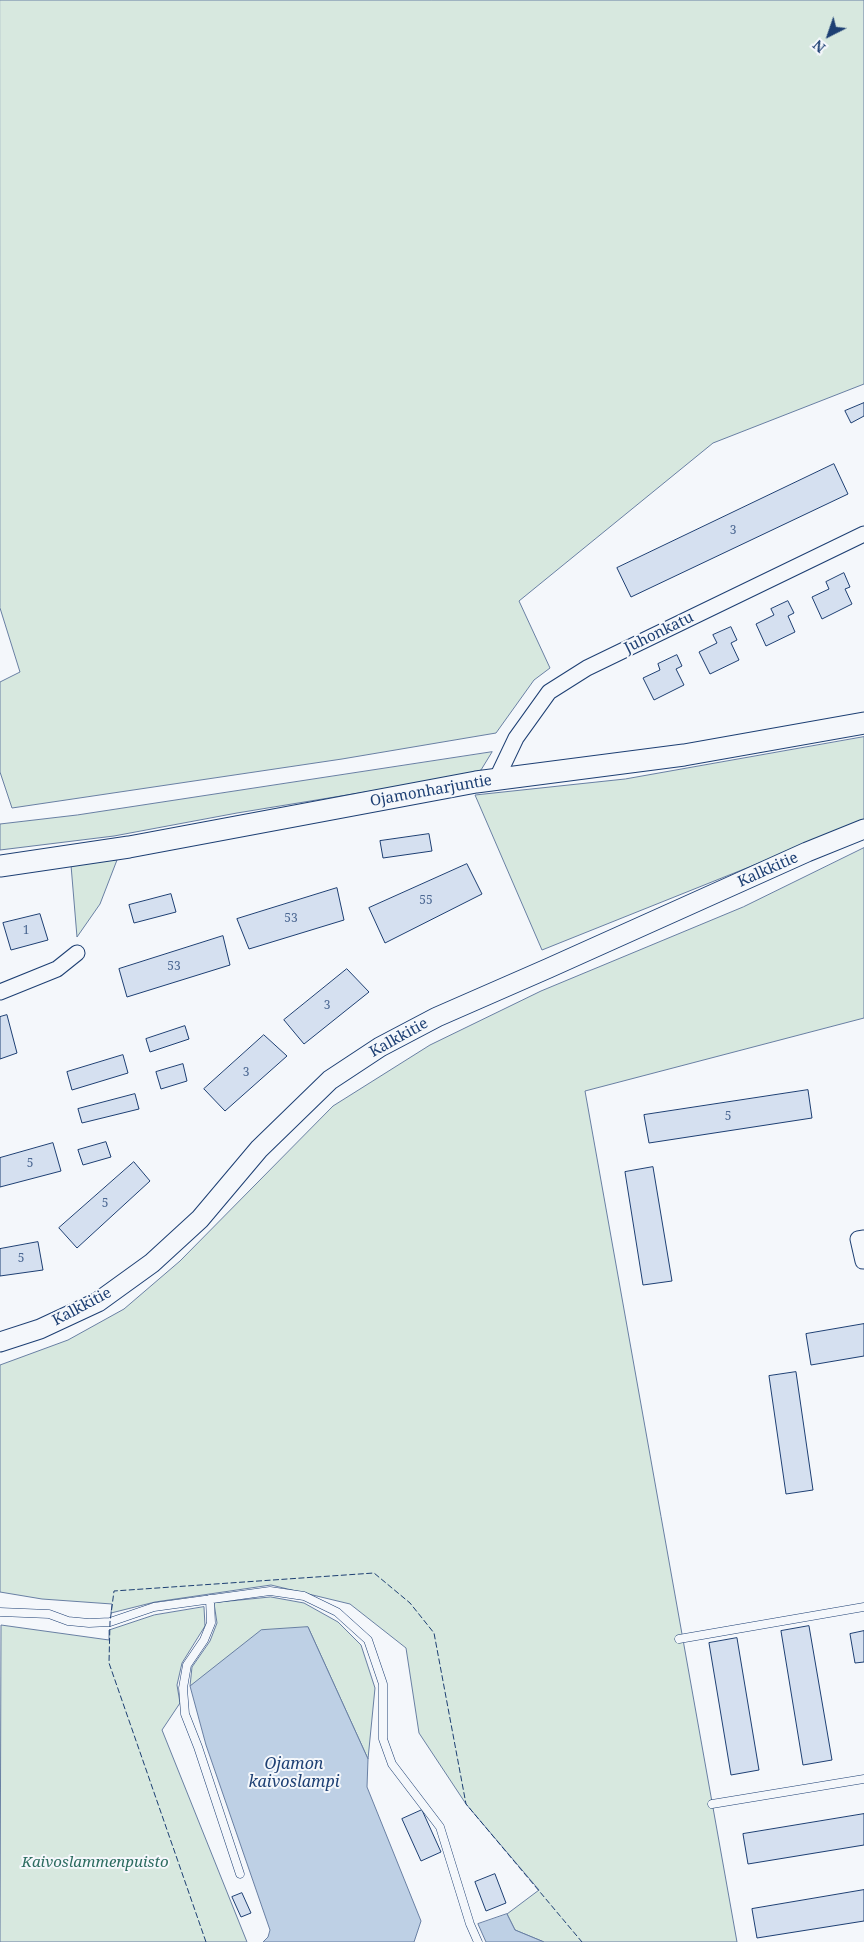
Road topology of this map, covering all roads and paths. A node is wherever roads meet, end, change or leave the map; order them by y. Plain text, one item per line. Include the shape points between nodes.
1 (864, 534) edge
2 (864, 723) edge
3 (496, 780) junction
4 (864, 829) edge
5 (0, 866) edge
6 (77, 953) dead end
7 (0, 992) edge
8 (864, 1238) edge
9 (864, 1261) edge
10 (0, 1342) edge
11 (210, 1599) junction
12 (864, 1607) edge
13 (0, 1612) edge
14 (679, 1639) dead end
15 (864, 1778) edge
16 (712, 1804) dead end
17 (240, 1874) dead end
18 (478, 1942) edge

1 - 3 street, Juhonkatu via 587,668 549,692 516,738
2 - 3 main road, Ojamonharjuntie via 684,755
3 - 5 main road, Ojamonharjuntie via 129,847
4 - 10 street, Kalkkitie via 437,1017 380,1047 330,1080 259,1149 200,1219 152,1263 98,1302 40,1329
6 - 7 street via 57,969
8 - 9 street via 858,1239
11 - 13 lane via 154,1607 110,1622 89,1623 68,1621 49,1614
11 - 17 lane via 211,1623 187,1665 183,1688 185,1714
11 - 18 lane via 270,1590 304,1596 337,1612 368,1640 384,1684 383,1738 392,1764 440,1827
12 - 14 lane
15 - 16 lane

